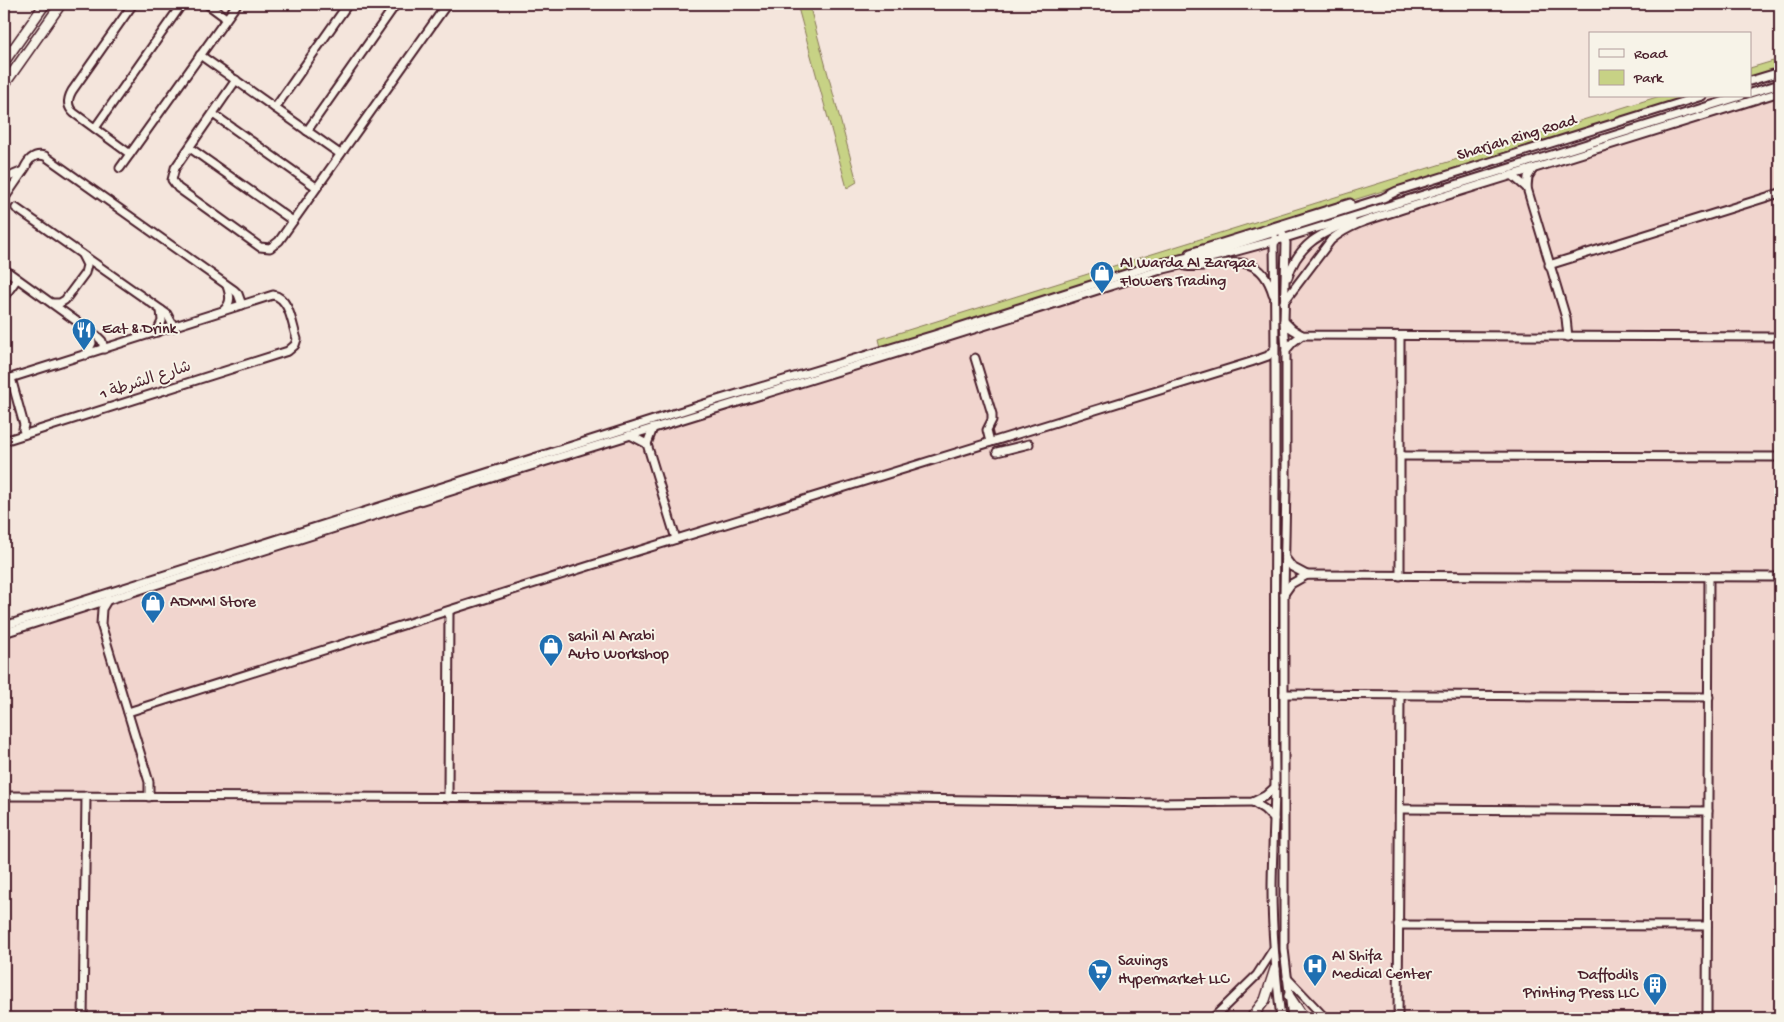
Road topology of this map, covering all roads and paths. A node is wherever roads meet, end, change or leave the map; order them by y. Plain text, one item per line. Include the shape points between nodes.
1 (46, 4) edge
2 (61, 4) edge
3 (133, 4) edge
4 (182, 4) edge
5 (207, 4) edge
6 (236, 4) edge
7 (348, 4) edge
8 (396, 4) edge
9 (447, 4) edge
10 (226, 18) junction
11 (200, 55) junction
12 (4, 62) edge
13 (1780, 72) edge
14 (236, 80) junction
15 (1752, 80) edge
16 (1780, 84) edge
17 (4, 85) edge
18 (1752, 92) edge
19 (1780, 92) edge
20 (1696, 98) edge
21 (1735, 98) edge
22 (275, 108) junction
23 (213, 114) junction
24 (95, 128) junction
25 (307, 132) junction
26 (190, 148) junction
27 (130, 154) junction
28 (340, 154) junction
29 (120, 168) dead end
30 (1533, 169) junction
31 (24, 170) junction
32 (1512, 175) junction
33 (4, 176) edge
34 (4, 183) edge
35 (12, 186) junction
36 (316, 187) junction
37 (1526, 188) junction
38 (1397, 191) junction
39 (1780, 193) edge
40 (4, 198) edge
41 (1400, 201) junction
42 (16, 208) dead end
43 (292, 221) junction
44 (1281, 233) junction
45 (1274, 241) junction
46 (82, 255) junction
47 (1157, 264) junction
48 (1180, 264) junction
49 (1549, 265) junction
50 (4, 269) edge
51 (17, 279) junction
52 (229, 287) junction
53 (1285, 293) junction
54 (238, 294) junction
55 (4, 297) edge
56 (255, 301) junction
57 (1275, 302) junction
58 (51, 303) junction
59 (1284, 303) junction
60 (239, 306) junction
61 (164, 312) junction
62 (220, 312) junction
63 (1284, 321) junction
64 (186, 323) junction
65 (171, 328) junction
66 (157, 332) junction
67 (94, 334) junction
68 (1302, 335) junction
69 (1400, 336) junction
70 (1568, 337) junction
71 (1780, 338) edge
72 (120, 344) junction
73 (1274, 349) junction
74 (102, 350) junction
75 (1286, 350) junction
76 (86, 355) junction
77 (975, 358) dead end
78 (1251, 362) junction
79 (1275, 370) junction
80 (7, 379) edge
81 (653, 428) junction
82 (28, 434) junction
83 (630, 435) junction
84 (1015, 435) junction
85 (4, 441) edge
86 (990, 442) junction
87 (648, 444) junction
88 (1029, 444) dead end
89 (1019, 447) junction
90 (997, 452) dead end
91 (1400, 456) junction
92 (1780, 457) edge
93 (676, 539) junction
94 (1285, 558) junction
95 (1307, 575) junction
96 (1400, 576) junction
97 (1709, 577) junction
98 (1780, 577) edge
99 (1284, 594) junction
100 (108, 599) junction
101 (449, 611) junction
102 (4, 626) edge
103 (4, 633) edge
104 (1284, 694) junction
105 (1400, 696) junction
106 (1709, 697) junction
107 (128, 712) junction
108 (1275, 787) junction
109 (4, 796) edge
110 (86, 796) junction
111 (150, 797) junction
112 (448, 798) junction
113 (1253, 802) junction
114 (1400, 809) junction
115 (1708, 811) junction
116 (1274, 819) junction
117 (1398, 925) junction
118 (1708, 926) junction
119 (1274, 950) junction
120 (1275, 969) junction
121 (1286, 977) junction
122 (1289, 996) junction
123 (84, 1018) edge
124 (1213, 1018) edge
125 (1251, 1018) edge
126 (1281, 1018) edge
127 (1292, 1018) edge
128 (1304, 1018) edge
129 (1324, 1018) edge
130 (1398, 1018) edge
131 (1707, 1018) edge

1 - 12 main road
2 - 17 main road
3 - 24 street via 69,97 72,111
4 - 24 street
5 - 10 street
6 - 10 street
7 - 22 street
8 - 25 street
9 - 28 street
10 - 11 street
11 - 14 street
11 - 27 street
13 - 15 street
14 - 22 street
14 - 23 street
16 - 18 street
19 - 30 street
20 - 38 street, Sharjah Ring Road
21 - 41 street
22 - 25 street
23 - 26 street
23 - 36 street
24 - 27 street
25 - 28 street
26 - 43 street
26 - 43 street via 175,168 174,184 253,241 268,245 274,243
27 - 29 street
28 - 36 street
30 - 32 street
30 - 37 street
31 - 33 street
31 - 35 street
31 - 52 street via 38,159 53,163
32 - 37 street
32 - 59 street via 1380,216 1338,234
33 - 35 street
34 - 35 street
35 - 40 street
36 - 43 street
37 - 49 street
38 - 44 street
38 - 47 street
39 - 49 street
41 - 44 street
41 - 53 street via 1308,244 1296,256
42 - 46 street
44 - 45 street
44 - 47 street
44 - 53 street
45 - 48 street
45 - 57 street
46 - 58 street via 87,265 85,273 65,300
46 - 61 street
47 - 102 street
48 - 57 street via 1195,267 1232,262 1247,264 1267,280
48 - 81 street
49 - 70 street via 1566,318
50 - 51 street
51 - 55 street
51 - 58 street
52 - 54 street
52 - 60 street
52 - 62 street via 230,300
53 - 59 street
54 - 56 street
54 - 60 street
56 - 60 street
56 - 82 street, شارع الشرطة 1 via 273,295 285,302 297,339 288,351
57 - 73 street
58 - 67 street
59 - 63 street
60 - 62 street
61 - 64 street
61 - 65 street
61 - 66 street
62 - 64 street
63 - 68 street
63 - 75 street
64 - 65 street
65 - 66 street
66 - 72 street
67 - 72 street
67 - 74 street
67 - 76 street
68 - 69 street
68 - 75 street
69 - 70 street
69 - 91 street
70 - 71 street
72 - 74 street
73 - 78 street via 1268,356
73 - 79 street
74 - 76 street
75 - 94 street
76 - 80 street
77 - 86 street via 992,414 988,430
78 - 79 street via 1264,361
78 - 84 street
79 - 108 street
80 - 82 street via 14,391 23,429
81 - 83 street
81 - 87 street
82 - 85 street, شارع الشرطة 1
83 - 87 street
83 - 100 street
84 - 86 street
84 - 89 street
86 - 93 street
87 - 93 street
88 - 89 street
89 - 90 street
91 - 92 street
91 - 96 street
93 - 101 street
94 - 95 street via 1292,567
94 - 99 street
95 - 96 street
95 - 99 street via 1291,584
96 - 97 street
97 - 98 street
97 - 106 street
99 - 104 street
100 - 103 street
100 - 107 street via 102,609 101,624
101 - 107 street
101 - 112 street
104 - 105 street
104 - 121 street
105 - 106 street
105 - 114 street
106 - 115 street
107 - 111 street via 149,782
108 - 113 street
108 - 116 street
109 - 110 street
110 - 111 street
110 - 123 street
111 - 112 street
112 - 113 street
113 - 116 street
114 - 115 street
114 - 117 street
115 - 118 street
116 - 119 street
117 - 118 street
117 - 130 street
118 - 131 street
119 - 120 street
119 - 124 street via 1257,975
120 - 125 main road via 1265,1000
120 - 126 street
121 - 122 street
121 - 129 street
122 - 127 street
122 - 128 main road

